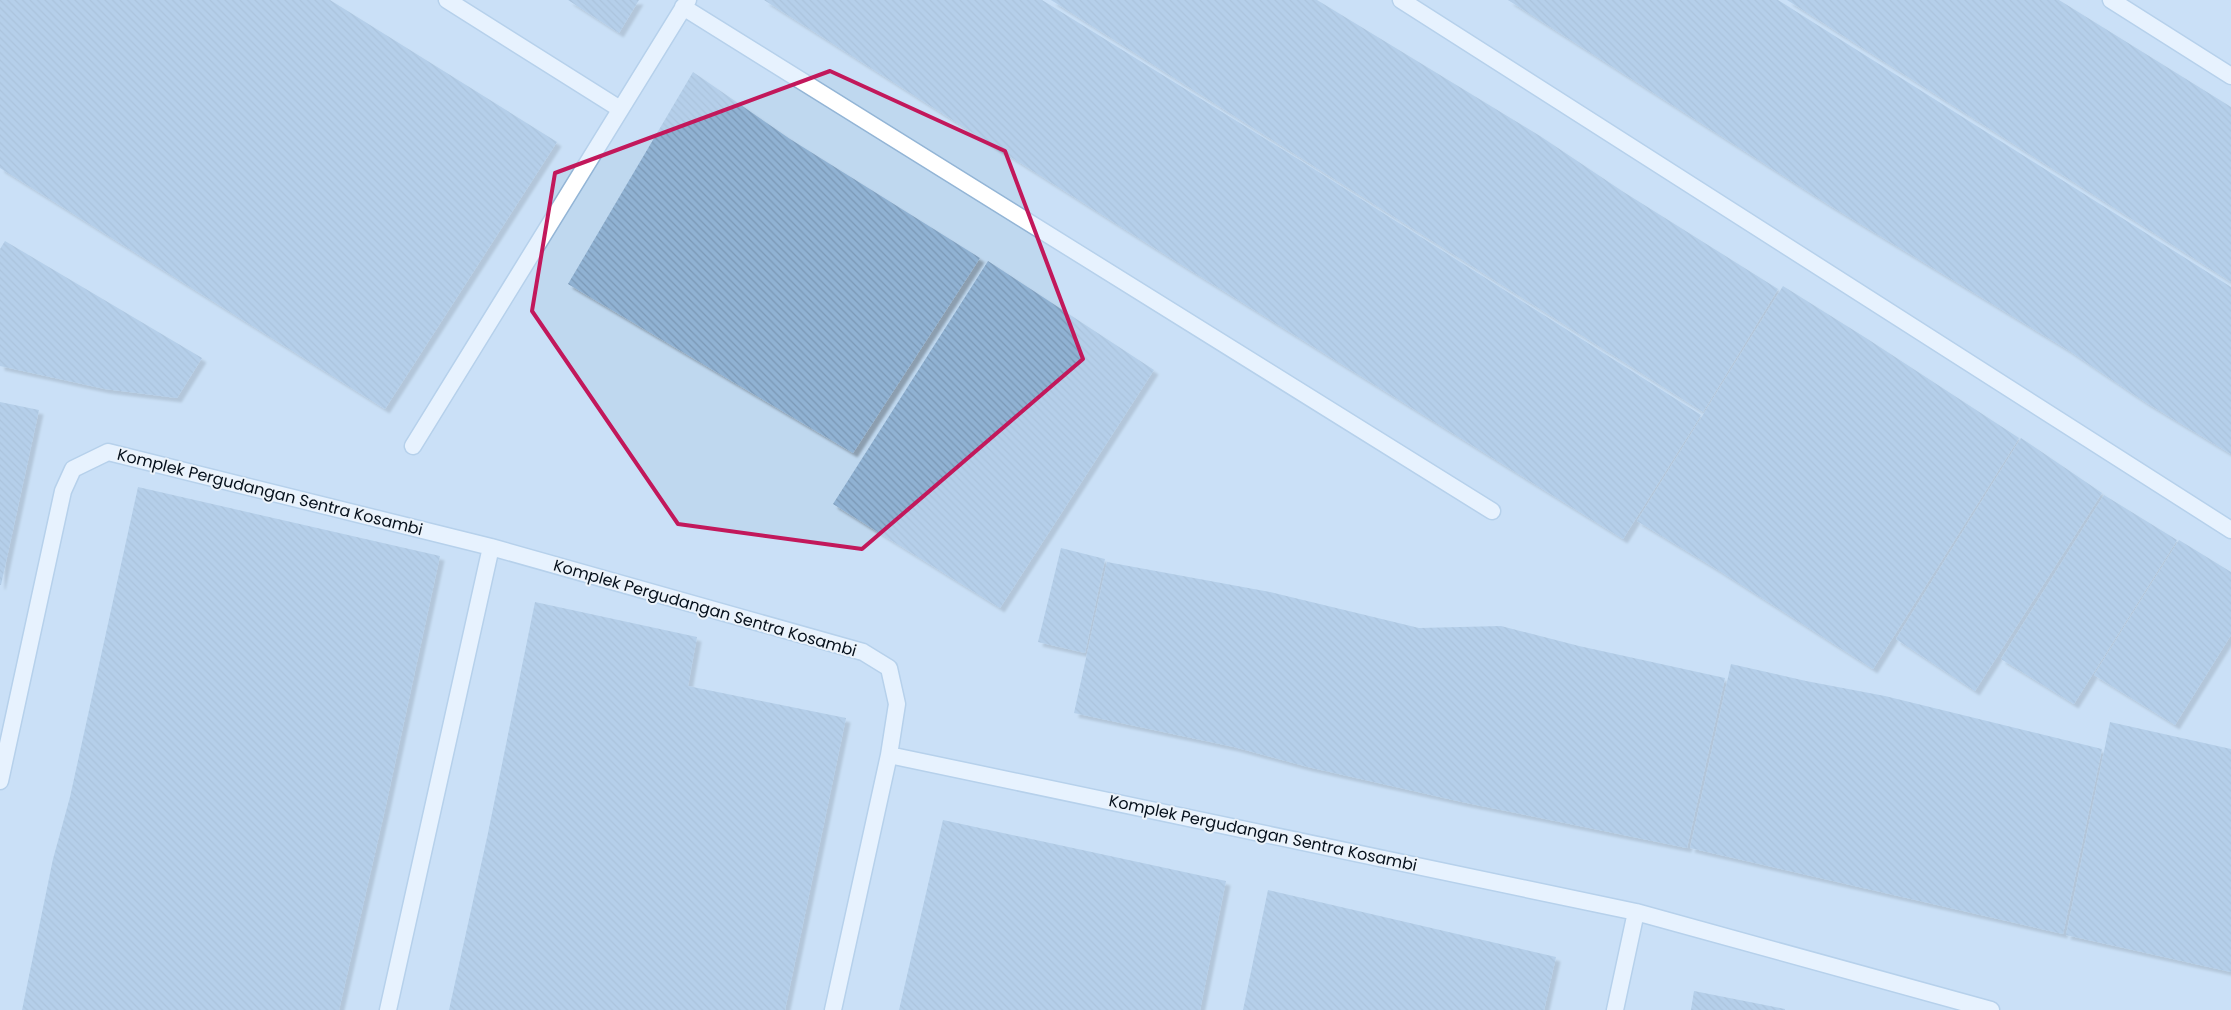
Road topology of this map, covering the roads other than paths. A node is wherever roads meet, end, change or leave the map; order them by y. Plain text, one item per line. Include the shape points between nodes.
1 (447, 0) edge
2 (1401, 0) edge
3 (2111, 0) edge
4 (685, 4) edge
5 (2231, 76) edge
6 (620, 109) junction
7 (413, 446) dead end
8 (1492, 511) dead end
9 (2231, 530) edge
10 (491, 547) junction
11 (889, 755) junction
12 (0, 781) edge
13 (1636, 912) junction
14 (388, 1010) edge
15 (833, 1010) edge
16 (1615, 1010) edge
17 (1991, 1010) edge

1 - 6 lane
2 - 9 lane
3 - 5 lane
4 - 6 lane
4 - 8 lane
6 - 7 lane
10 - 11 lane, Komplek Pergudangan Sentra Kosambi via 863,652 889,668 897,704
10 - 12 lane, Komplek Pergudangan Sentra Kosambi via 108,452 73,469 63,491
10 - 14 lane
11 - 13 lane, Komplek Pergudangan Sentra Kosambi
11 - 15 lane, Komplek Pergudangan Sentra Kosambi
13 - 16 lane
13 - 17 lane, Komplek Pergudangan Sentra Kosambi

